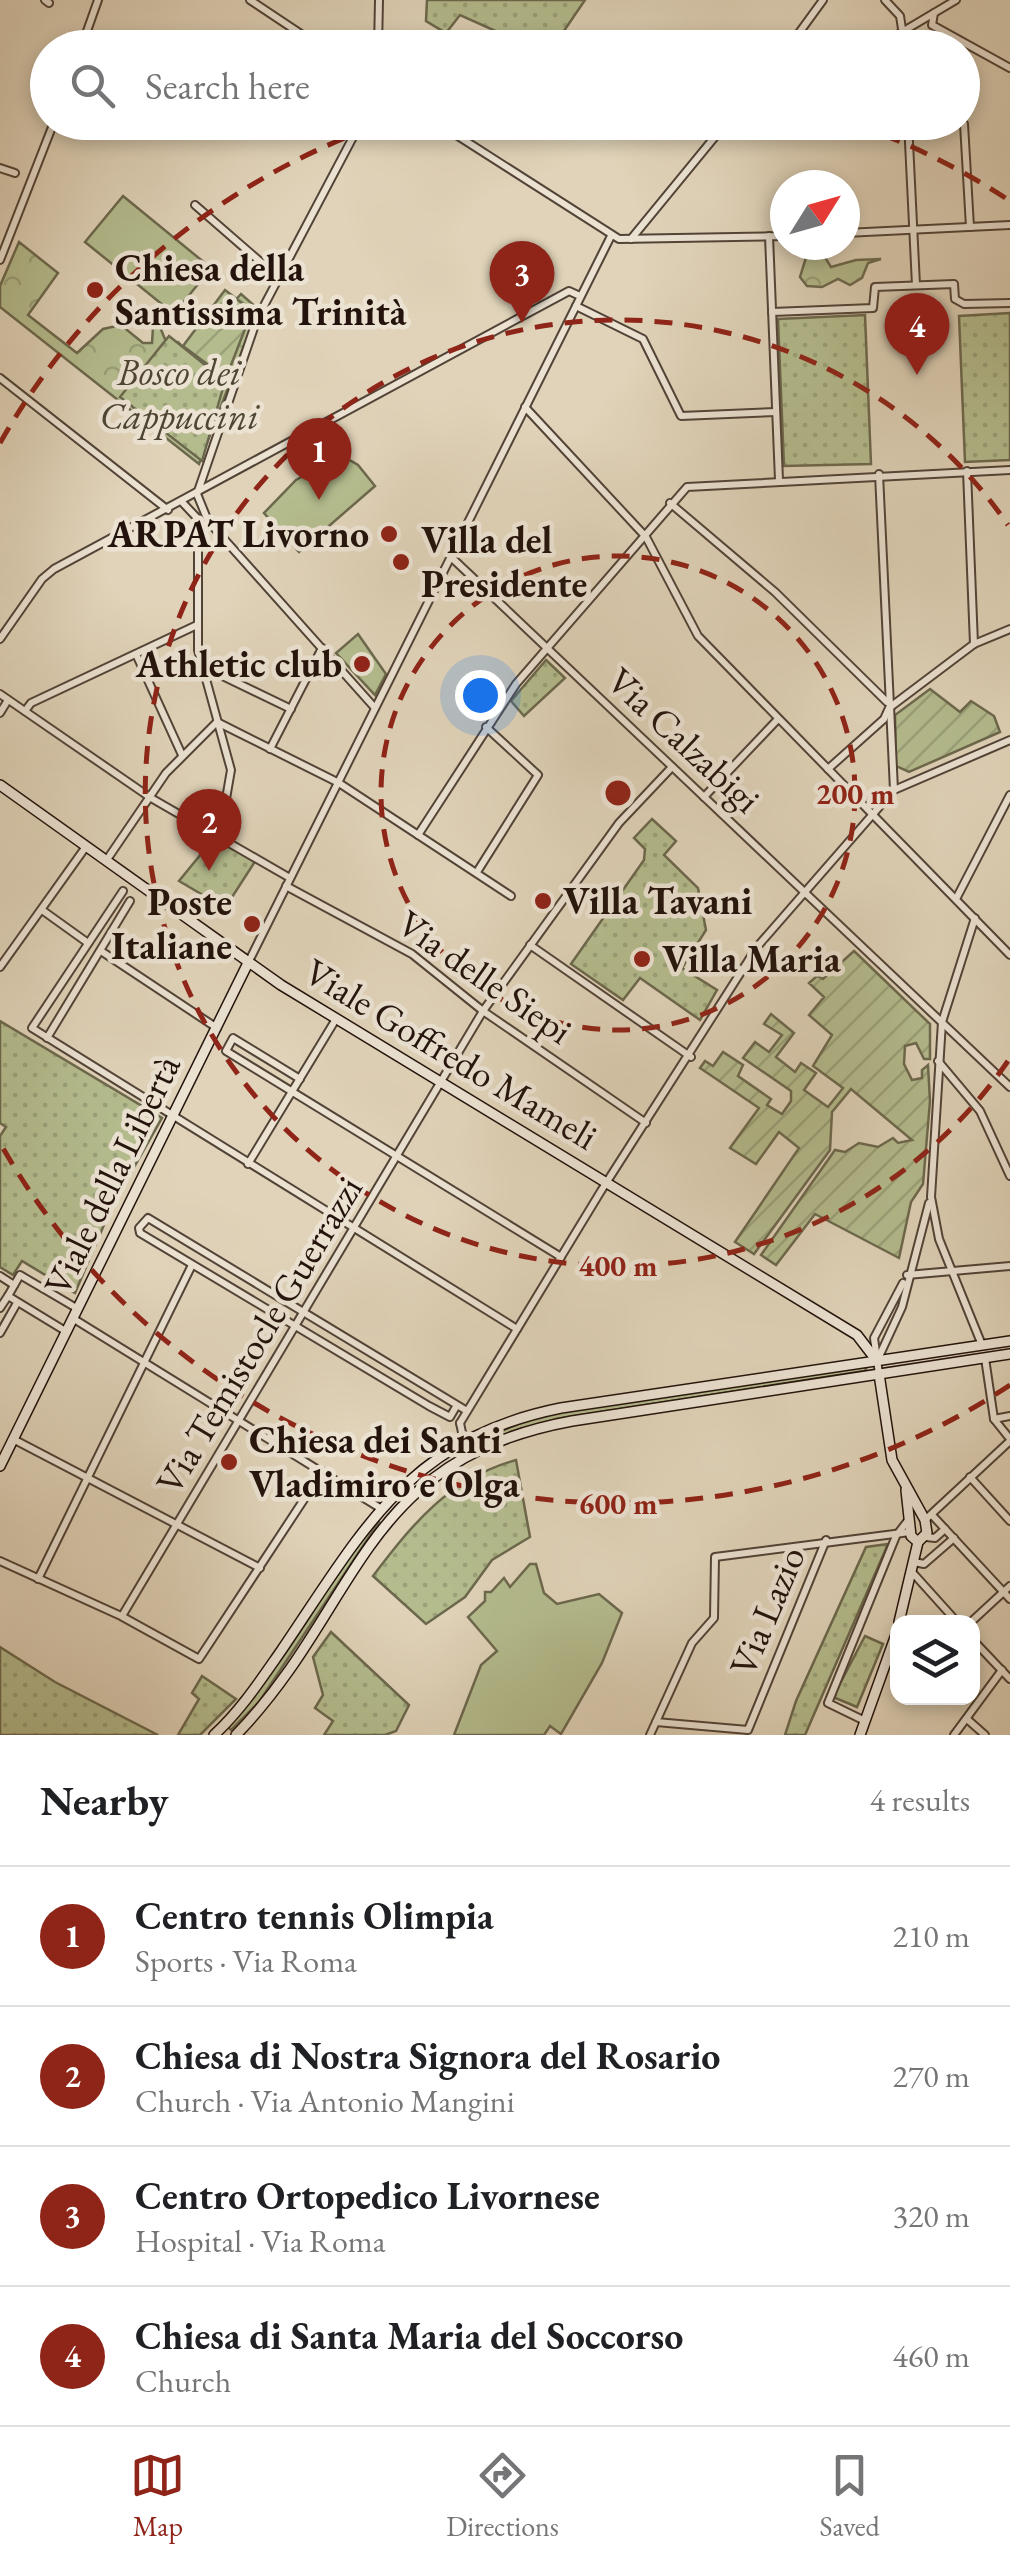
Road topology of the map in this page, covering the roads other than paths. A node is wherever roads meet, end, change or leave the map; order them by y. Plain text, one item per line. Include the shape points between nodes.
1 (98, 0) edge
2 (250, 0) edge
3 (379, 0) edge
4 (823, 0) edge
5 (884, 0) edge
6 (956, 0) edge
7 (934, 14) junction
8 (914, 24) junction
9 (932, 25) junction
10 (87, 30) edge
11 (295, 30) edge
12 (378, 30) edge
13 (801, 30) edge
14 (904, 30) joint
15 (941, 30) edge
16 (980, 51) edge
17 (1010, 68) edge
18 (47, 140) edge
19 (351, 140) edge
20 (464, 140) edge
21 (712, 140) edge
22 (909, 140) edge
23 (965, 140) edge
24 (0, 168) edge
25 (33, 180) junction
26 (196, 205) dead end
27 (1010, 226) edge
28 (970, 227) junction
29 (913, 229) junction
30 (860, 231) edge
31 (611, 236) junction
32 (769, 236) joint
33 (630, 240) junction
34 (0, 260) edge
35 (278, 278) junction
36 (916, 286) junction
37 (580, 296) junction
38 (1010, 302) edge
39 (576, 306) junction
40 (772, 312) junction
41 (0, 378) edge
42 (525, 407) junction
43 (776, 412) junction
44 (1010, 470) edge
45 (967, 471) junction
46 (200, 474) junction
47 (879, 474) junction
48 (779, 480) junction
49 (216, 482) junction
50 (197, 494) junction
51 (182, 502) junction
52 (670, 504) junction
53 (168, 510) junction
54 (208, 521) junction
55 (198, 528) junction
56 (643, 533) junction
57 (451, 557) junction
58 (198, 624) junction
59 (1010, 629) edge
60 (0, 639) edge
61 (974, 644) junction
62 (322, 648) junction
63 (547, 648) junction
64 (136, 654) junction
65 (202, 667) junction
66 (0, 694) edge
67 (10, 701) junction
68 (290, 708) junction
69 (375, 708) junction
70 (889, 708) junction
71 (25, 711) junction
72 (0, 713) edge
73 (778, 719) junction
74 (217, 722) junction
75 (486, 727) junction
76 (1010, 740) edge
77 (270, 749) junction
78 (182, 755) junction
79 (672, 767) junction
80 (828, 769) junction
81 (338, 783) junction
82 (0, 786) edge
83 (894, 790) junction
84 (1010, 795) edge
85 (704, 796) junction
86 (151, 798) junction
87 (871, 813) junction
88 (418, 835) junction
89 (220, 840) junction
90 (85, 848) junction
91 (105, 862) junction
92 (476, 872) junction
93 (288, 882) junction
94 (123, 891) dead end
95 (804, 892) junction
96 (511, 896) dead end
97 (956, 899) junction
98 (130, 901) dead end
99 (42, 910) junction
100 (975, 918) junction
101 (88, 943) junction
102 (530, 945) junction
103 (101, 951) junction
104 (1010, 954) edge
105 (248, 963) junction
106 (0, 967) edge
107 (484, 1012) junction
108 (336, 1019) junction
109 (942, 1022) junction
110 (218, 1028) junction
111 (47, 1038) junction
112 (691, 1056) junction
113 (938, 1061) junction
114 (300, 1079) junction
115 (443, 1084) junction
116 (1010, 1087) edge
117 (292, 1092) junction
118 (172, 1118) junction
119 (646, 1123) junction
120 (399, 1158) junction
121 (248, 1164) junction
122 (1010, 1176) edge
123 (606, 1183) junction
124 (930, 1197) junction
125 (355, 1230) junction
126 (561, 1257) junction
127 (1010, 1266) edge
128 (191, 1267) dead end
129 (952, 1273) junction
130 (908, 1275) junction
131 (0, 1276) edge
132 (14, 1285) junction
133 (8, 1296) junction
134 (18, 1303) junction
135 (0, 1308) edge
136 (305, 1312) junction
137 (76, 1314) junction
138 (296, 1326) junction
139 (517, 1330) junction
140 (67, 1332) junction
141 (0, 1333) edge
142 (1010, 1341) edge
143 (982, 1345) junction
144 (1010, 1354) edge
145 (985, 1358) junction
146 (877, 1361) junction
147 (144, 1362) junction
148 (878, 1374) junction
149 (457, 1405) junction
150 (467, 1411) junction
151 (1010, 1416) edge
152 (450, 1417) junction
153 (994, 1419) junction
154 (239, 1421) junction
155 (460, 1423) junction
156 (13, 1439) junction
157 (1010, 1440) edge
158 (464, 1442) junction
159 (471, 1454) junction
160 (0, 1466) edge
161 (322, 1472) junction
162 (87, 1476) junction
163 (970, 1478) junction
164 (905, 1488) junction
165 (380, 1508) junction
166 (911, 1516) junction
167 (390, 1517) junction
168 (1010, 1521) edge
169 (177, 1524) junction
170 (921, 1529) junction
171 (945, 1529) junction
172 (896, 1536) junction
173 (954, 1538) junction
174 (826, 1540) junction
175 (0, 1561) edge
176 (913, 1567) junction
177 (260, 1568) junction
178 (38, 1578) junction
179 (1007, 1589) edge
180 (1010, 1599) edge
181 (901, 1615) edge
182 (951, 1615) edge
183 (979, 1615) edge
184 (122, 1616) junction
185 (980, 1648) edge
186 (890, 1649) edge
187 (1002, 1670) junction
188 (1010, 1679) edge
189 (252, 1718) junction
190 (967, 1719) junction
191 (865, 1721) junction
192 (656, 1722) junction
193 (214, 1735) edge
194 (236, 1735) edge
195 (244, 1735) edge
196 (650, 1735) edge
197 (860, 1735) edge
198 (954, 1735) edge
199 (985, 1735) edge

1 - 10 street
2 - 11 street
3 - 12 street
4 - 13 street
5 - 14 street
6 - 7 street
7 - 8 street
7 - 9 street
8 - 9 street
8 - 14 street
9 - 15 street
16 - 17 street
18 - 25 street
19 - 35 street
20 - 31 street
21 - 33 street
22 - 29 street
23 - 28 street
24 - 25 street
25 - 34 street
26 - 35 street
27 - 28 street
28 - 29 street
29 - 30 street
29 - 36 street
31 - 33 street
31 - 37 street
32 - 33 street
32 - 40 street
35 - 46 street
36 - 38 street via 954,284 955,299 964,304
36 - 40 street via 875,287 872,308
37 - 39 street
37 - 49 street via 570,291 553,299
39 - 42 street
39 - 43 street via 642,339 681,416
40 - 43 street
41 - 53 street
42 - 56 street
42 - 57 street
43 - 48 street
44 - 45 street
45 - 47 street
45 - 61 street
46 - 49 street
46 - 50 street
47 - 48 street
47 - 70 street
48 - 52 street via 698,484
49 - 50 street
50 - 51 street
50 - 54 street
51 - 53 street
51 - 55 street via 197,514
52 - 56 street
52 - 70 street via 775,592 882,692
53 - 60 street via 49,572
54 - 55 street
54 - 62 street
55 - 58 street
56 - 63 street
56 - 73 street via 691,627
57 - 63 street, Via Calzabigi
57 - 69 street
58 - 64 street
58 - 65 street
59 - 61 street
61 - 70 street
62 - 68 street
62 - 69 street
63 - 75 street
63 - 79 street, Via Calzabigi
64 - 71 street
64 - 78 street
65 - 68 street
65 - 74 street
66 - 67 street, Via delle Siepi
67 - 71 street, Via delle Siepi
67 - 72 street
68 - 77 street
69 - 81 street
70 - 80 street
70 - 83 street
71 - 86 street, Via delle Siepi
73 - 80 street
73 - 85 street
74 - 77 street
74 - 78 street
74 - 89 street via 231,770
75 - 88 street
75 - 92 street via 538,776
76 - 83 street
77 - 81 street
78 - 86 street
79 - 85 street, Via Calzabigi
79 - 102 street, Via Temistocle Guerrazzi via 619,823
80 - 87 street
81 - 88 street
81 - 93 street
82 - 90 street, Viale Goffredo Mameli
83 - 87 street
84 - 97 street
85 - 95 street, Via Calzabigi
86 - 89 street, Via delle Siepi
86 - 91 street
87 - 95 street
87 - 97 street
88 - 92 street
89 - 93 street, Via delle Siepi
90 - 91 street, Viale Goffredo Mameli
90 - 99 street
91 - 105 street, Viale Goffredo Mameli
92 - 96 street
93 - 105 street
93 - 107 street, Via delle Siepi via 405,949
94 - 101 street
95 - 109 street, Via Calzabigi
95 - 112 street via 746,961
97 - 100 street
98 - 103 street
99 - 101 street
99 - 106 street
100 - 104 street
100 - 109 street
101 - 111 street via 32,1028
102 - 107 street, Via Temistocle Guerrazzi
102 - 112 street
103 - 110 street
103 - 111 street
105 - 108 street, Viale Goffredo Mameli
105 - 110 street, Viale della Libertà
107 - 115 street, Via Temistocle Guerrazzi
107 - 119 street, Via delle Siepi
108 - 114 street
108 - 115 street, Viale Goffredo Mameli
109 - 113 street
109 - 116 street, Via Calzabigi
110 - 118 street, Viale della Libertà
111 - 118 street
112 - 119 street
113 - 122 street via 980,1110
113 - 124 street
114 - 117 street
114 - 117 street via 233,1038 226,1050
115 - 120 street, Via Temistocle Guerrazzi
115 - 123 street, Viale Goffredo Mameli
117 - 120 street
117 - 121 street
118 - 121 street
118 - 137 street, Viale della Libertà
119 - 123 street
120 - 125 street, Via Temistocle Guerrazzi
120 - 126 street
121 - 125 street
123 - 126 street
123 - 146 street, Viale Goffredo Mameli via 857,1335
124 - 129 street
124 - 130 street
125 - 136 street, Via Temistocle Guerrazzi
125 - 139 street
126 - 139 street
127 - 129 street
128 - 147 street
129 - 130 street
129 - 143 street
130 - 146 street via 892,1336
130 - 146 street via 876,1334
131 - 132 street
132 - 133 street
132 - 137 street via 20,1275
133 - 134 street
133 - 135 street
134 - 140 street
134 - 141 street
136 - 138 street, Via Temistocle Guerrazzi
136 - 138 street via 148,1218 143,1221 140,1233
136 - 149 street
137 - 140 street, Viale della Libertà
137 - 147 street
138 - 152 street
138 - 154 street, Via Temistocle Guerrazzi
139 - 150 street
140 - 156 street, Viale della Libertà
142 - 143 street
143 - 146 street
144 - 145 street
145 - 148 street
145 - 153 street
146 - 148 street
146 - 158 street via 561,1408
147 - 154 street
147 - 162 street
148 - 159 street via 553,1424
148 - 164 street via 892,1460
149 - 150 street
149 - 152 street
150 - 155 street
151 - 153 street
152 - 155 street
153 - 157 street
154 - 161 street
154 - 169 street, Via Temistocle Guerrazzi
155 - 158 street
156 - 160 street, Viale della Libertà
156 - 162 street
157 - 163 street
158 - 159 street
158 - 165 street
159 - 167 street
161 - 165 street
161 - 177 street
162 - 169 street
162 - 178 street
163 - 168 street
163 - 170 street
164 - 166 street
164 - 170 street
165 - 167 street
165 - 193 street via 256,1688
166 - 170 street
166 - 172 street
167 - 189 street
169 - 177 street
169 - 184 street, Via Temistocle Guerrazzi
170 - 171 street
170 - 171 street via 935,1538
170 - 172 street
170 - 176 street
171 - 173 street
172 - 174 street
172 - 191 street via 828,1704
173 - 176 street
173 - 179 street
174 - 192 street via 721,1554 711,1564 714,1618 692,1643
174 - 192 street, Via Lazio via 748,1730
175 - 178 street
176 - 181 street
176 - 182 street
177 - 184 street via 199,1659
178 - 184 street
179 - 180 street
179 - 183 street
185 - 187 street
186 - 191 street
187 - 188 street
187 - 190 street
189 - 194 street
189 - 195 street
190 - 198 street
190 - 199 street
191 - 197 street
192 - 196 street

